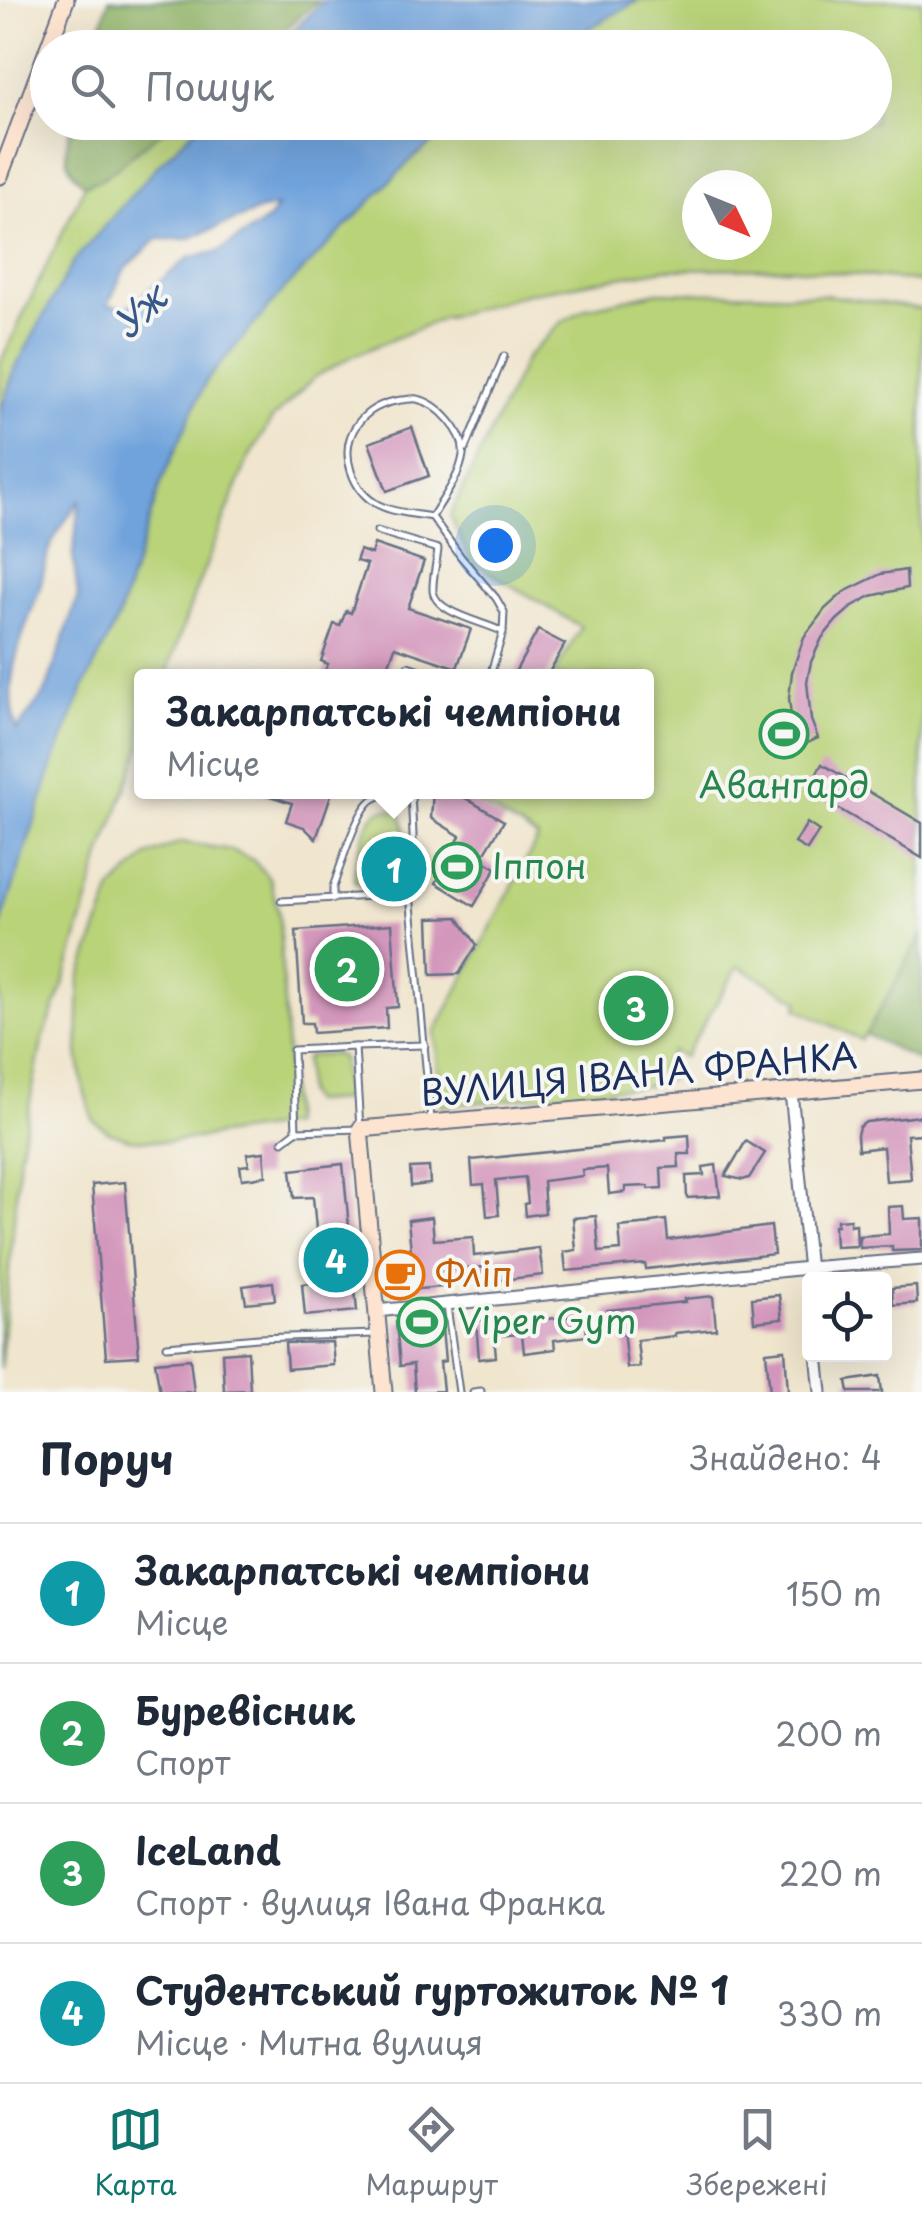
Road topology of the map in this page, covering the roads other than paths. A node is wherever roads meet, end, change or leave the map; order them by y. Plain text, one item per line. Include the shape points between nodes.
1 (66, 0) edge
2 (55, 30) edge
3 (30, 96) edge
4 (0, 176) edge
5 (504, 356) dead end
6 (464, 451) junction
7 (432, 517) junction
8 (377, 531) dead end
9 (503, 632) junction
10 (408, 666) dead end
11 (417, 669) edge
12 (492, 669) edge
13 (373, 799) edge
14 (411, 799) edge
15 (410, 894) junction
16 (333, 899) junction
17 (281, 901) dead end
18 (425, 1045) junction
19 (356, 1048) junction
20 (922, 1080) edge
21 (791, 1092) junction
22 (432, 1123) junction
23 (360, 1129) junction
24 (296, 1131) junction
25 (283, 1140) dead end
26 (922, 1259) edge
27 (809, 1272) edge
28 (824, 1272) edge
29 (802, 1275) edge
30 (447, 1304) junction
31 (376, 1311) junction
32 (378, 1334) junction
33 (167, 1346) dead end
34 (818, 1362) edge
35 (384, 1392) edge
36 (460, 1392) edge
37 (821, 1392) edge

1 - 2 street
3 - 4 street
5 - 6 lane
6 - 7 lane
6 - 7 lane via 455,426 416,399 384,402 354,426 350,467 366,498 387,510
7 - 9 lane via 496,598 504,612
8 - 9 lane via 438,549 436,601
9 - 12 lane
10 - 11 lane
13 - 16 lane via 361,813
14 - 15 lane
15 - 16 lane
15 - 18 lane
16 - 17 lane
18 - 19 lane
18 - 22 lane
19 - 23 lane
19 - 24 lane via 293,1050
20 - 21 street, ВУЛИЦЯ ІВАНА ФРАНКА
21 - 22 street, ВУЛИЦЯ ІВАНА ФРАНКА
21 - 27 street
22 - 23 street, ВУЛИЦЯ ІВАНА ФРАНКА
23 - 24 lane
23 - 31 street
24 - 25 lane
26 - 28 street
29 - 30 street
30 - 31 street
30 - 36 lane
31 - 32 street
32 - 33 lane
32 - 35 street
34 - 37 street

